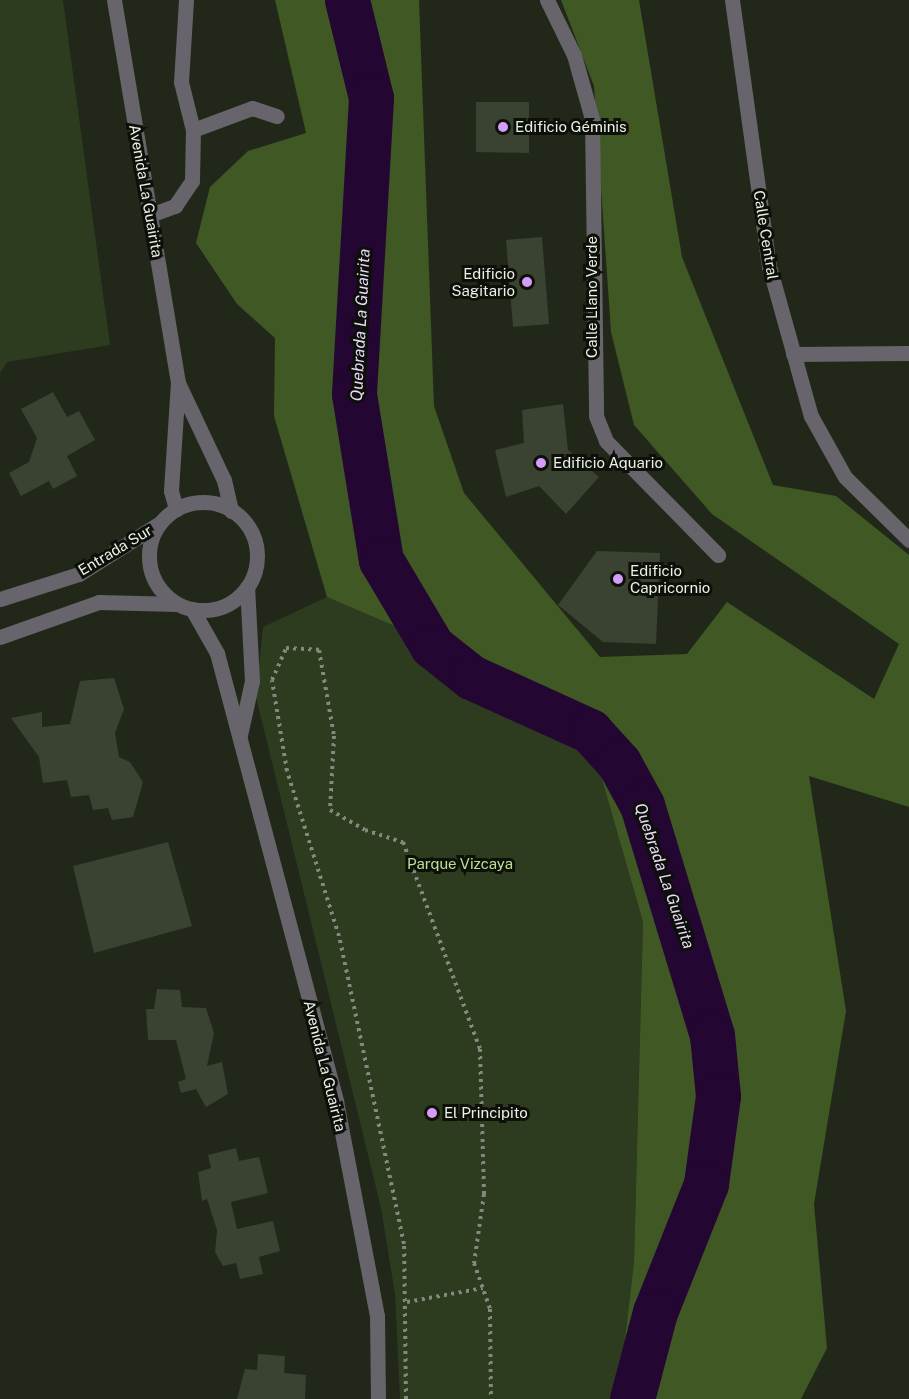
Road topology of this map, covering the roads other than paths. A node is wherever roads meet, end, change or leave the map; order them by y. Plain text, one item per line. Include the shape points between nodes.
1 (114, 0) edge
2 (186, 0) edge
3 (547, 0) edge
4 (732, 0) edge
5 (277, 116) dead end
6 (193, 130) junction
7 (150, 215) junction
8 (909, 353) edge
9 (793, 354) junction
10 (178, 382) junction
11 (176, 509) junction
12 (231, 511) junction
13 (160, 523) junction
14 (909, 540) edge
15 (718, 555) dead end
16 (247, 587) junction
17 (0, 599) edge
18 (185, 607) junction
19 (0, 637) edge
20 (239, 738) junction
21 (378, 1399) edge

1 - 7 street, Avenida La Guairita
2 - 6 street via 181,82
3 - 15 street, Calle Llano Verde via 574,55 592,119 596,416 606,441
4 - 9 street, Calle Central via 769,266
5 - 6 street via 252,108
6 - 7 street via 192,181 184,197
7 - 10 street, Avenida La Guairita
8 - 9 street
9 - 14 street, Calle Central via 811,416 845,477
10 - 11 street, Avenida La Guairita via 171,491
10 - 12 street, Avenida La Guairita via 224,480
11 - 12 street via 198,502
11 - 13 street
12 - 16 street, Avenida La Guairita via 255,546
13 - 17 street, Entrada Sur via 79,574
13 - 18 street, Avenida La Guairita via 149,561 158,586
16 - 18 street via 222,606
16 - 20 street, Avenida La Guairita via 252,681
18 - 19 street via 99,602
18 - 20 street, Avenida La Guairita via 217,653
20 - 21 street, Avenida La Guairita via 336,1101 377,1316

